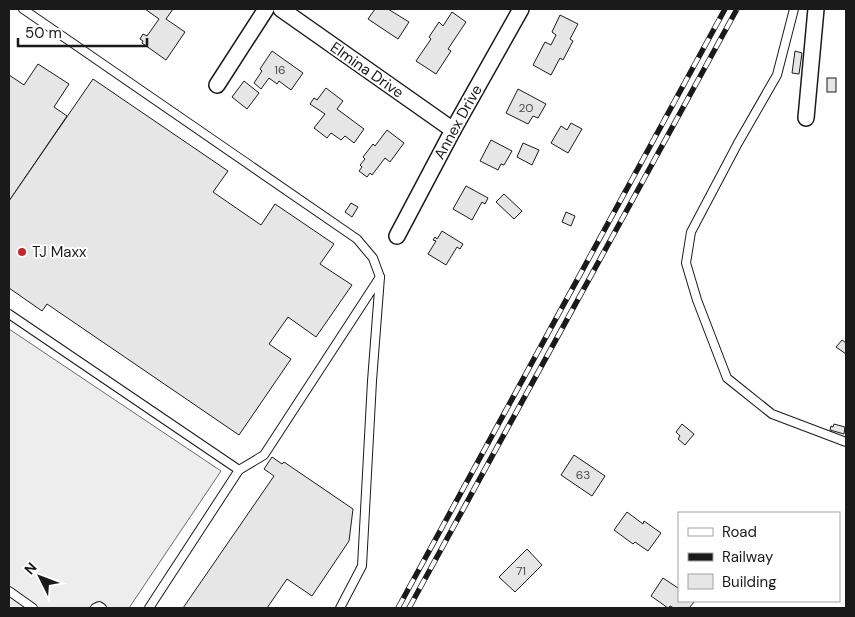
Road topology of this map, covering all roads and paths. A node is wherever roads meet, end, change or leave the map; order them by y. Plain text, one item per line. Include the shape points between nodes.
1 (23, 9) edge
2 (266, 9) edge
3 (281, 9) edge
4 (521, 9) edge
5 (794, 9) edge
6 (816, 9) edge
7 (217, 85) dead end
8 (806, 118) dead end
9 (453, 130) junction
10 (397, 236) dead end
11 (380, 277) junction
12 (9, 314) edge
13 (846, 442) edge
14 (239, 470) junction
15 (9, 591) edge
16 (32, 608) edge
17 (95, 608) edge
18 (102, 608) edge
19 (149, 608) edge
20 (340, 608) edge

1 - 11 lane via 357,239 373,258
2 - 7 street
3 - 9 street, Elmina Drive
4 - 9 street, Annex Drive
5 - 13 lane via 777,75 691,232 686,263 727,378 772,414
6 - 8 street
9 - 10 street, Annex Drive
11 - 14 lane via 264,455
11 - 20 lane via 362,566
12 - 14 lane
14 - 19 lane
15 - 16 lane
17 - 18 lane

